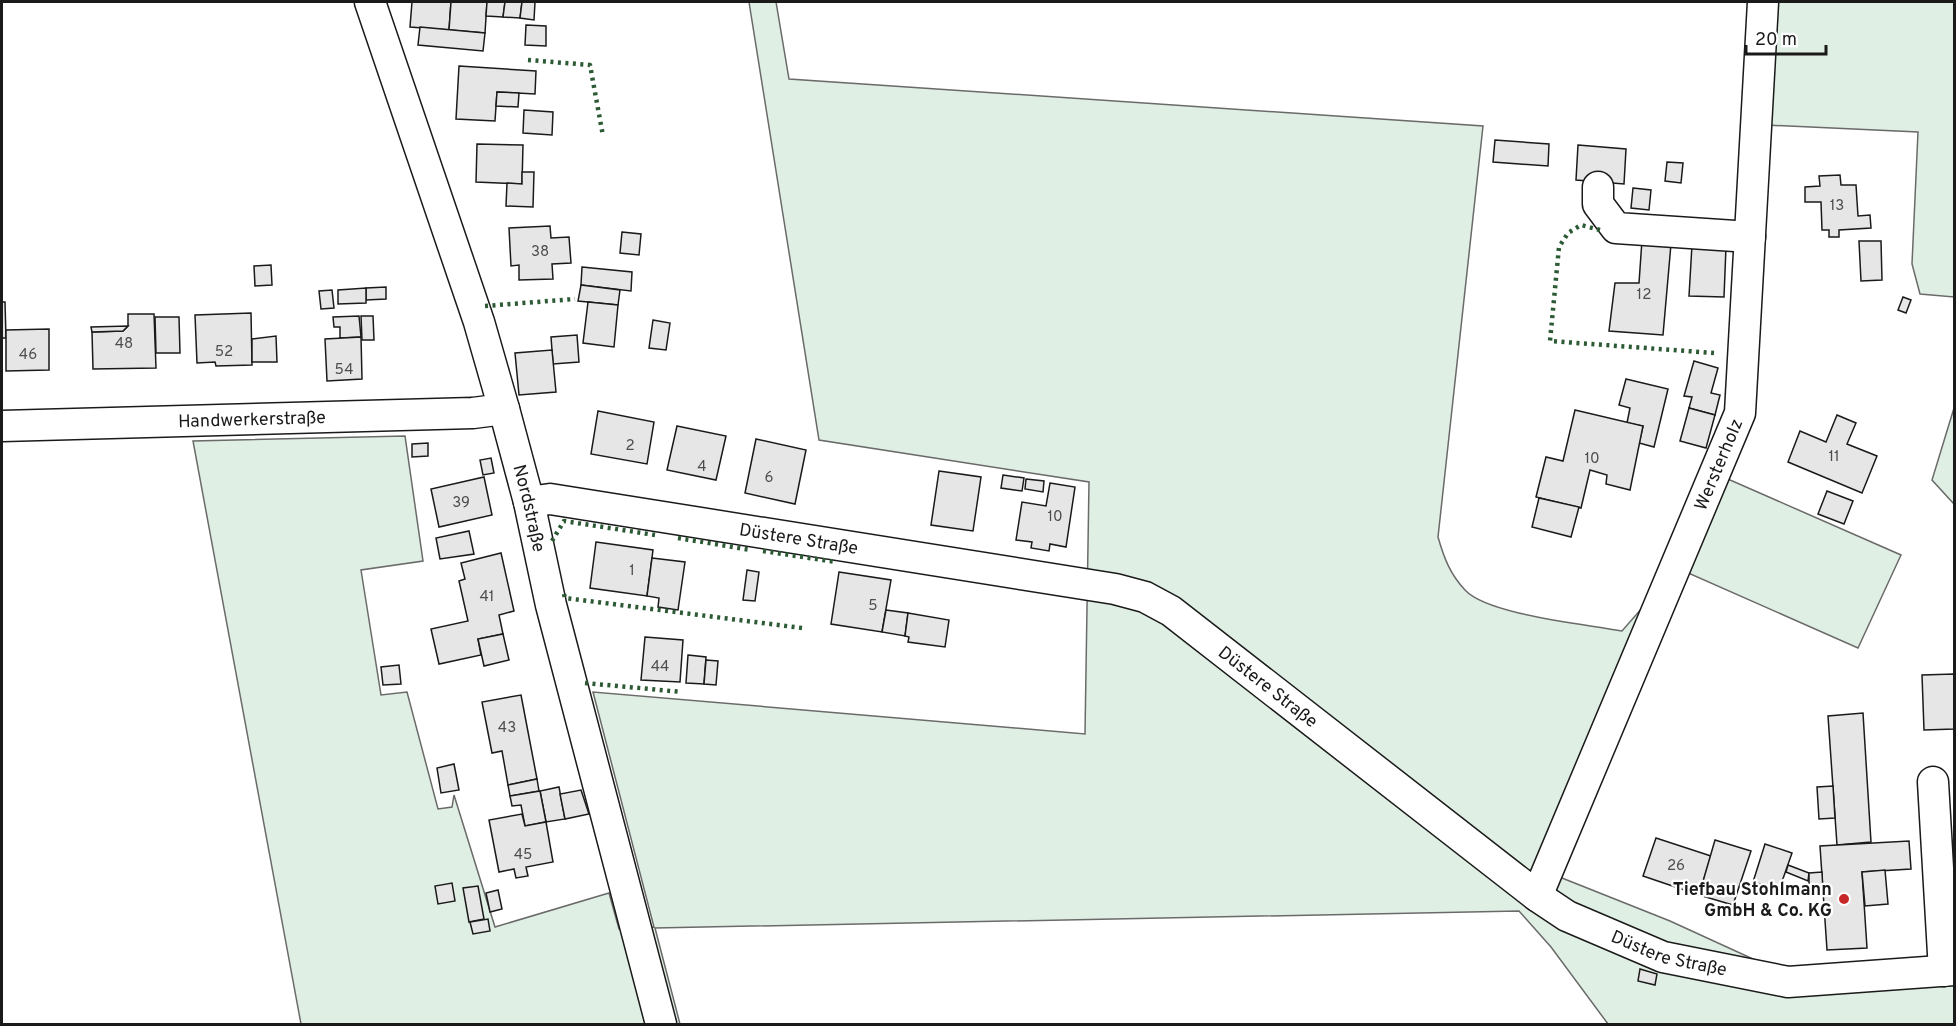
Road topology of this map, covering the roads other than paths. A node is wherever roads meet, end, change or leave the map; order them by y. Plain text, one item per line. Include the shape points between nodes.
1 (370, 2) edge
2 (1763, 2) edge
3 (1598, 187) dead end
4 (1750, 237) junction
5 (504, 409) junction
6 (2, 426) edge
7 (529, 502) junction
8 (1933, 782) dead end
9 (1537, 896) junction
10 (1949, 971) edge
11 (661, 1024) edge

1 - 5 street, Nordstraße via 479,322
2 - 4 street, Wersterholz
3 - 4 street via 1598,204 1616,228
4 - 9 street, Wersterholz via 1740,413
5 - 6 street, Handwerkerstraße
5 - 7 street, Nordstraße
7 - 9 street, Düstere Straße via 550,498 1145,597 1172,611
7 - 11 street, Nordstraße via 551,605
8 - 10 street
9 - 10 street, Düstere Straße via 1567,916 1663,957 1788,982

